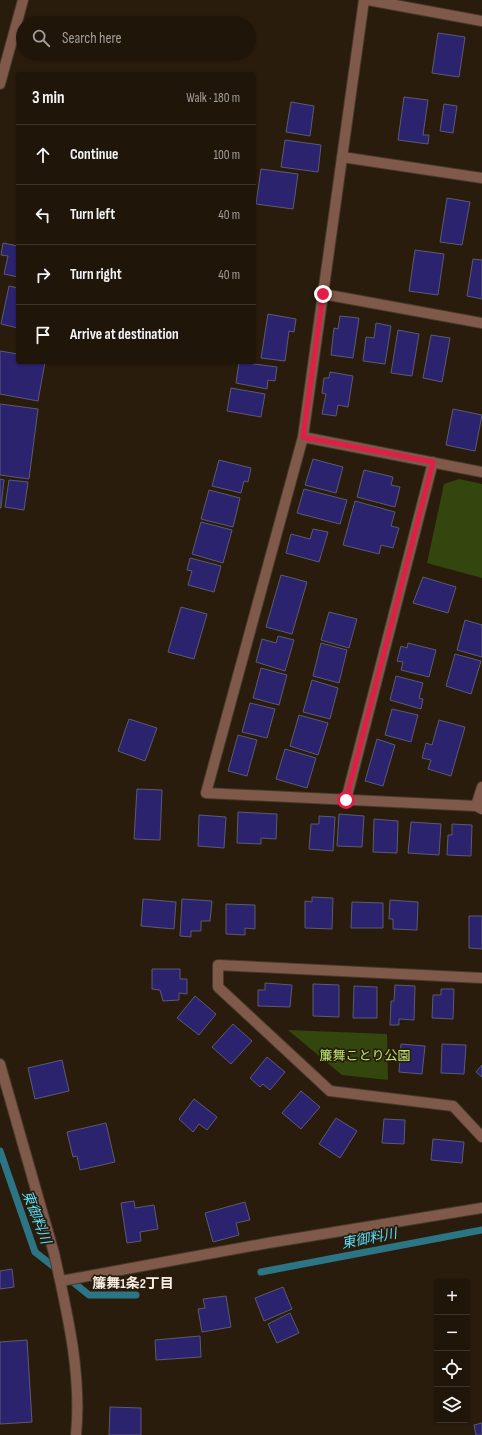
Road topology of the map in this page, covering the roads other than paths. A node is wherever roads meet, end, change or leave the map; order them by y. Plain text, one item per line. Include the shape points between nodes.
1 (23, 0) edge
2 (364, 0) edge
3 (368, 0) edge
4 (19, 16) edge
5 (482, 21) edge
6 (16, 26) edge
7 (0, 84) edge
8 (342, 158) junction
9 (482, 178) edge
10 (323, 294) junction
11 (482, 323) edge
12 (303, 437) junction
13 (433, 462) junction
14 (482, 472) edge
15 (482, 787) edge
16 (346, 800) junction
17 (479, 808) edge
18 (482, 978) edge
19 (0, 1064) edge
20 (482, 1137) edge
21 (482, 1208) edge
22 (61, 1281) junction
23 (76, 1435) edge

1 - 4 street
2 - 8 street
3 - 5 street
6 - 7 street
8 - 9 street
8 - 10 street
10 - 11 street
10 - 12 street
12 - 13 street
12 - 16 street via 206,793
13 - 14 street
13 - 16 street
15 - 17 street
16 - 17 street
18 - 20 street via 218,965 218,986 330,1091 453,1106
19 - 22 street
21 - 22 street via 268,1243
22 - 23 street via 75,1366

